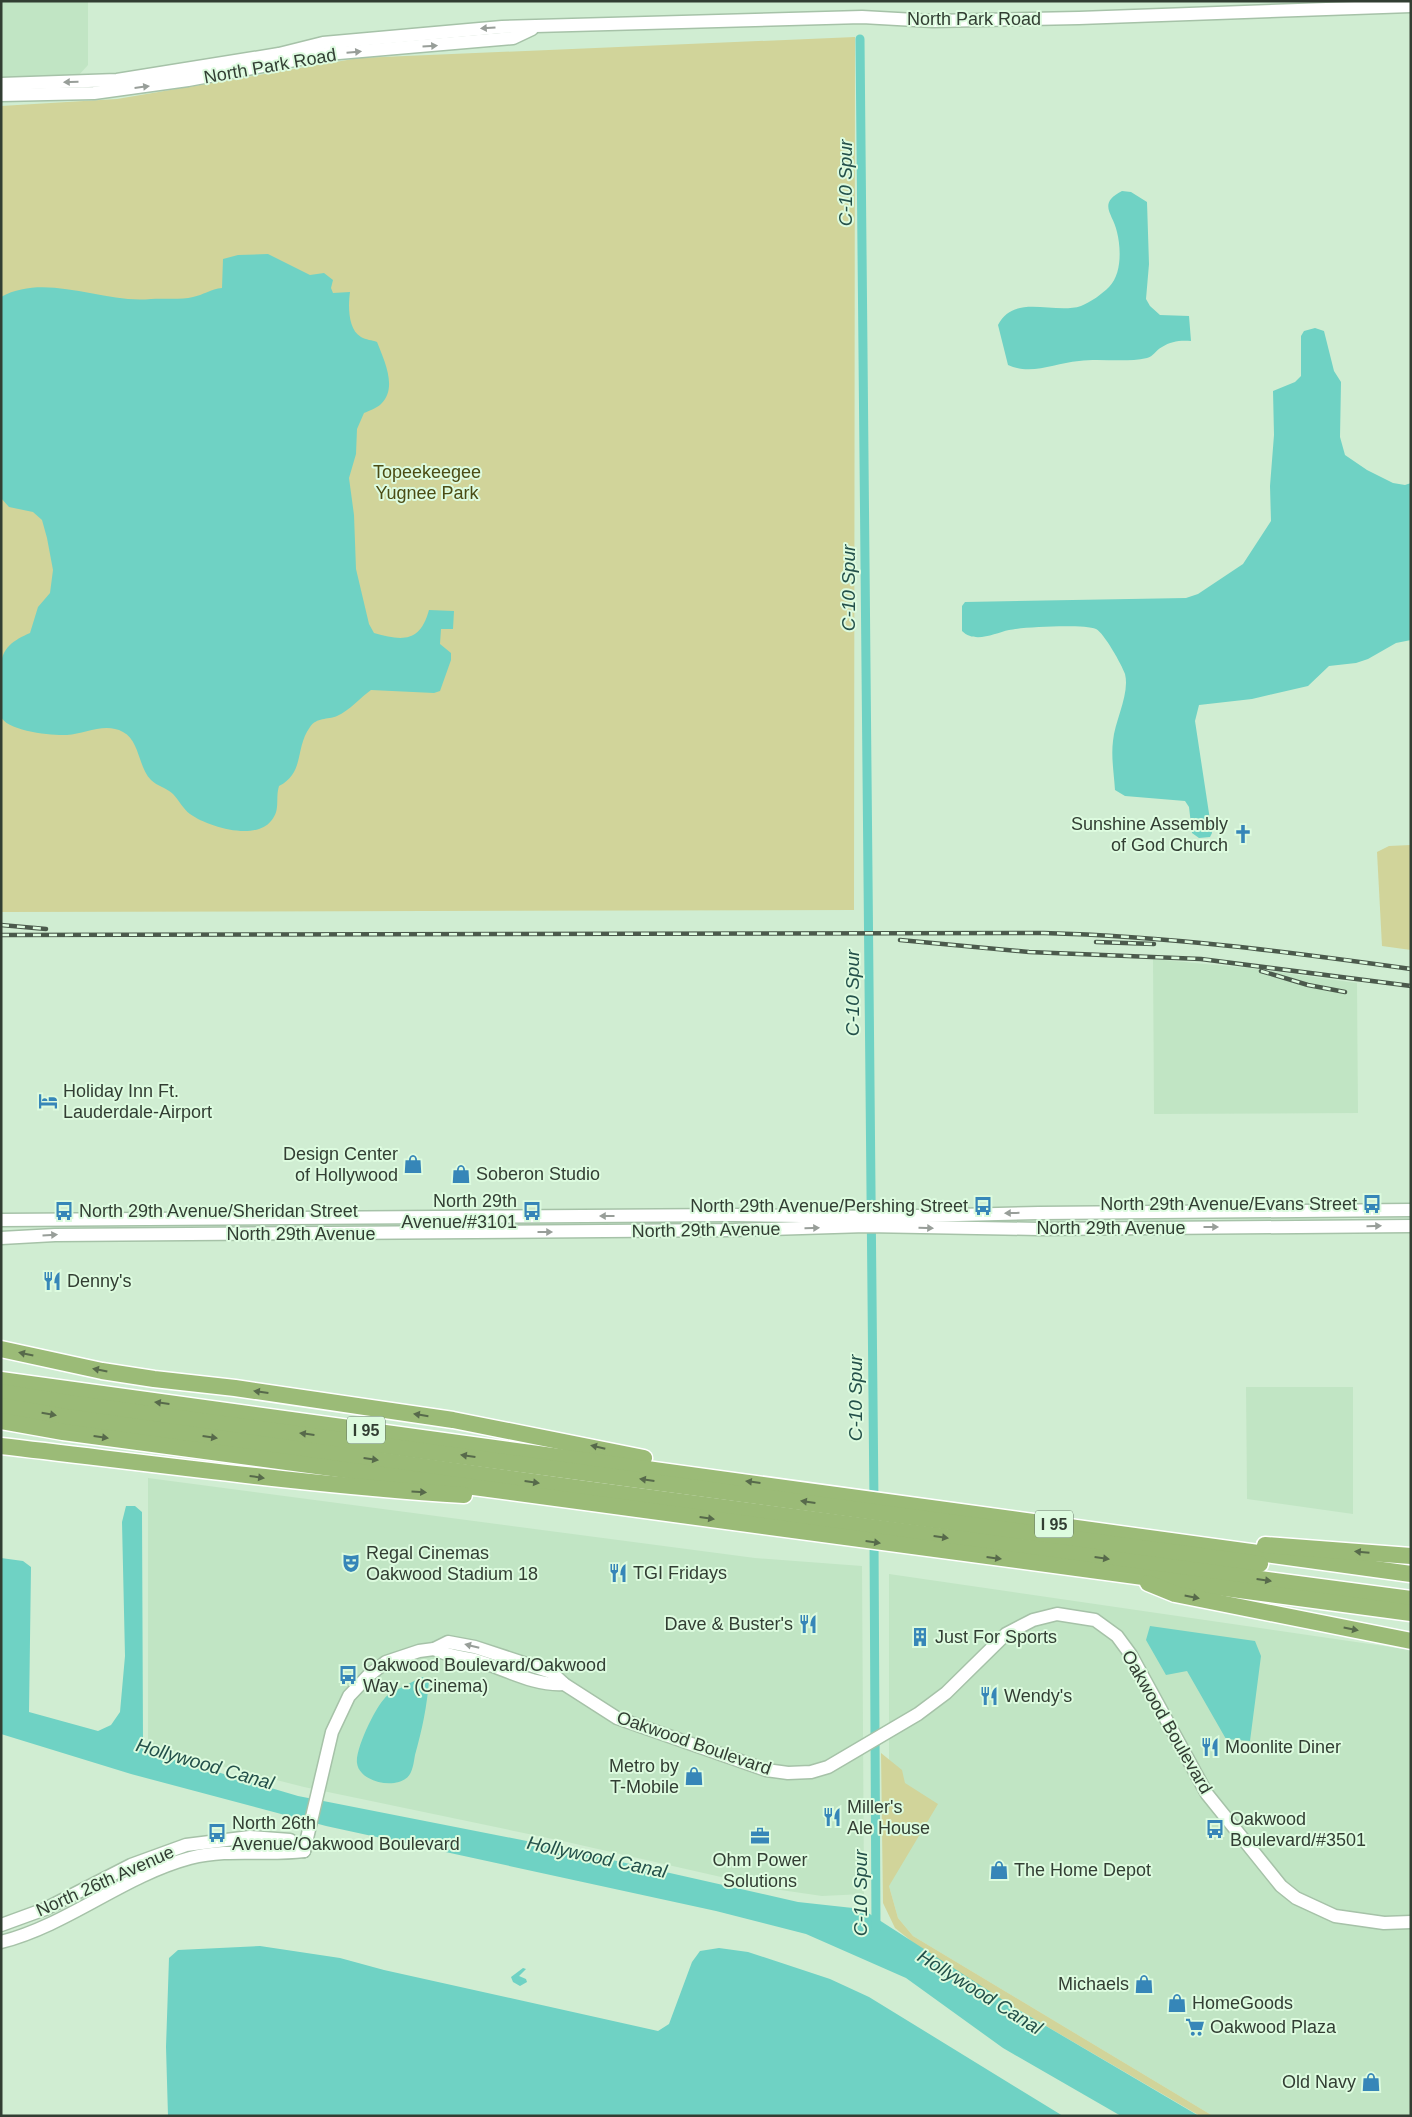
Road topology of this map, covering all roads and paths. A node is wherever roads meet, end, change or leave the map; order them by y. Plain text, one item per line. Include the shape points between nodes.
1 (1411, 6) edge
2 (537, 26) junction
3 (1, 84) edge
4 (1, 95) edge
5 (1411, 1210) edge
6 (1, 1220) edge
7 (872, 1222) junction
8 (1411, 1226) edge
9 (1, 1238) edge
10 (1, 1349) edge
11 (1, 1380) edge
12 (1, 1392) edge
13 (1, 1406) edge
14 (1, 1421) edge
15 (1, 1446) edge
16 (730, 1479) junction
17 (624, 1506) junction
18 (893, 1508) junction
19 (854, 1517) junction
20 (893, 1538) junction
21 (1216, 1546) junction
22 (1411, 1556) edge
23 (1411, 1574) edge
24 (1130, 1575) junction
25 (1411, 1584) edge
26 (1411, 1599) edge
27 (1411, 1612) edge
28 (1411, 1641) edge
29 (304, 1851) junction
30 (1411, 1922) edge
31 (1, 1925) edge
32 (1, 1942) edge

1 - 2 street, North Park Road via 1079,18 933,21 852,17
2 -> 3 street, North Park Road via 323,43 279,54 117,80
4 -> 2 street, North Park Road via 94,93 145,87 327,54 513,38
5 -> 7 street, North 29th Avenue via 1029,1213
7 -> 6 street, North 29th Avenue via 734,1215
7 -> 8 street, North 29th Avenue via 1048,1228
9 -> 7 street, North 29th Avenue via 734,1230
16 -> 10 highway via 711,1470 462,1422 102,1371
16 -> 11 highway, I 95
19 -> 12 highway
13 -> 19 highway via 123,1425
14 -> 17 highway, I 95
15 -> 17 highway via 340,1486
19 -> 16 highway, I 95
17 -> 19 highway, I 95
18 - 19 highway, I 95
18 - 21 highway, I 95
18 - 25 highway
19 -> 20 highway, I 95
20 -> 24 highway, I 95
20 -> 26 highway
22 -> 21 highway via 1275,1544
21 - 23 highway, I 95
24 - 27 highway, I 95
24 -> 28 highway via 1175,1594
29 - 30 street, Oakwood Boulevard via 332,1732 349,1696 386,1662 419,1651 434,1649 448,1642 475,1647 551,1672 616,1718 766,1770 811,1772 828,1767 918,1714 946,1693 1006,1634 1033,1620 1057,1614 1095,1620 1117,1636 1208,1794 1281,1886 1296,1898 1335,1916 1384,1923
29 - 31 street, North 26th Avenue via 290,1840 250,1837 186,1845 132,1865 45,1908
29 - 32 street, North 26th Avenue via 286,1854 224,1852 189,1858 138,1878 37,1929

